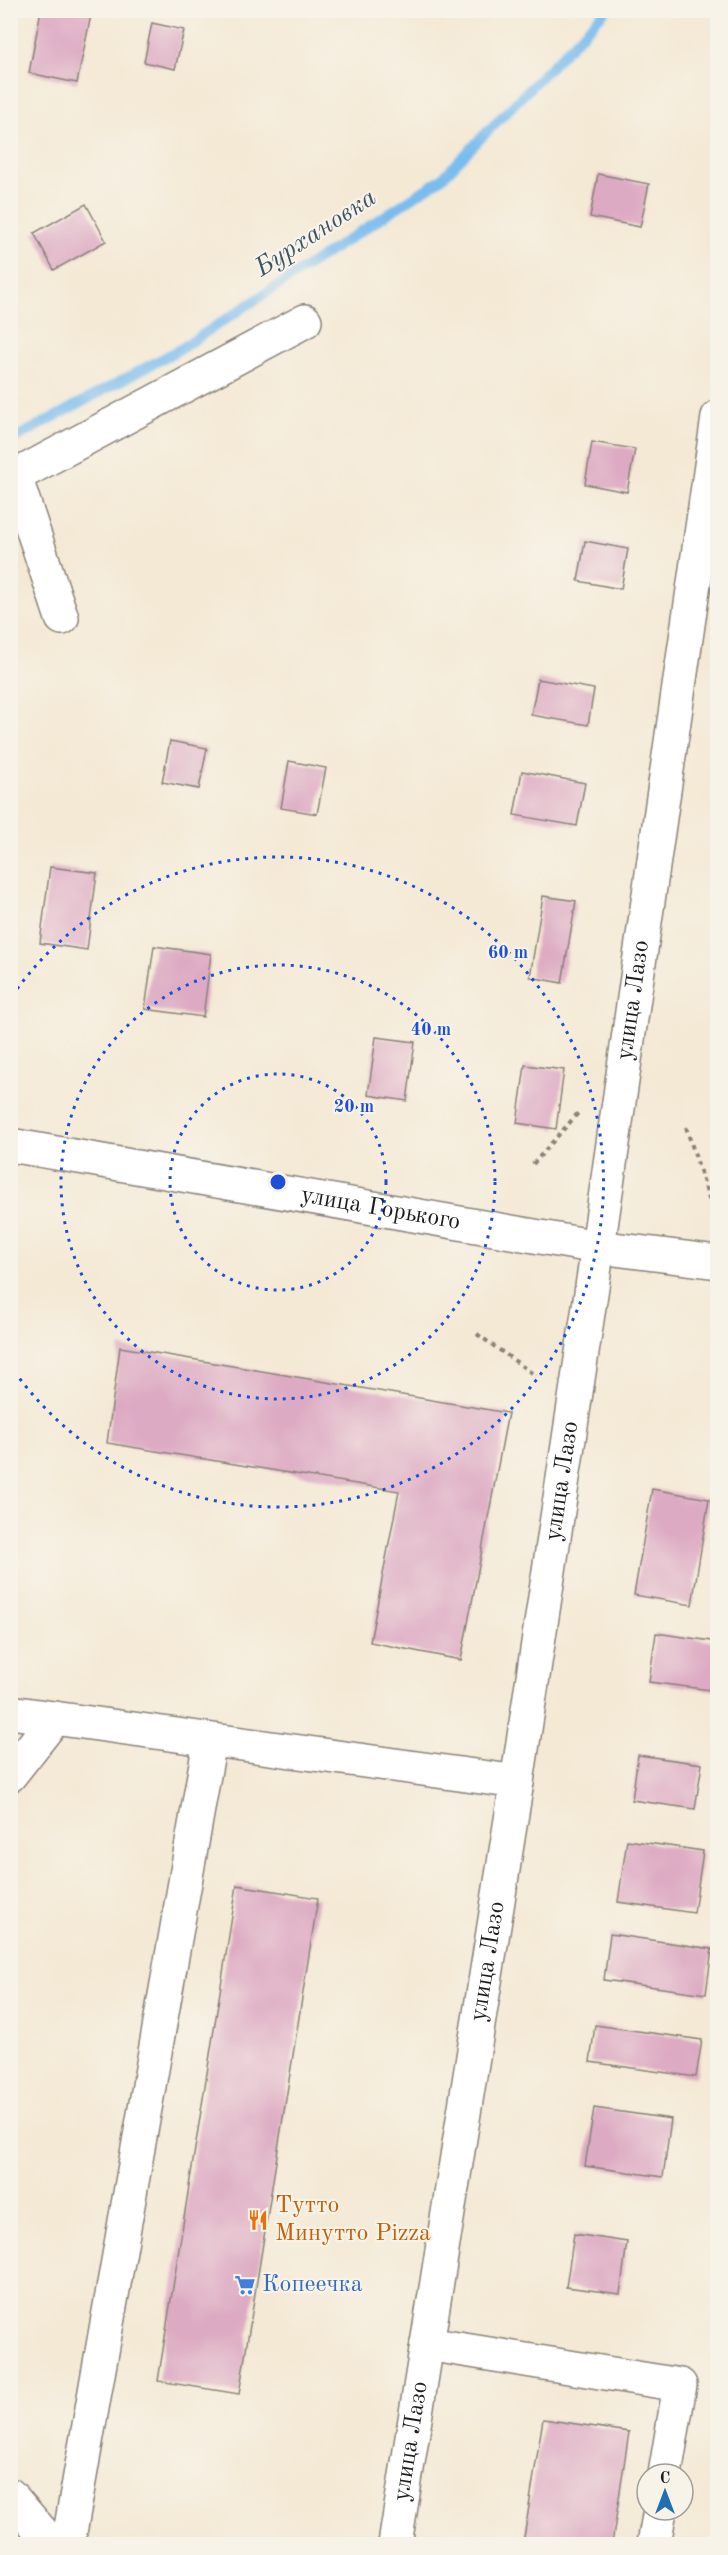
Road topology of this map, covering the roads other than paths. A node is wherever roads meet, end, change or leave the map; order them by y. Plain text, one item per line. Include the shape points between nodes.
1 (305, 321) dead end
2 (717, 417) edge
3 (13, 477) edge
4 (62, 618) dead end
5 (10, 1145) edge
6 (598, 1247) junction
7 (717, 1262) edge
8 (10, 1712) edge
9 (55, 1718) junction
10 (210, 1741) junction
11 (10, 1775) edge
12 (517, 1782) junction
13 (427, 2344) junction
14 (668, 2462) edge
15 (10, 2495) edge
16 (658, 2522) edge
17 (52, 2544) edge
18 (68, 2544) edge
19 (395, 2544) edge
20 (654, 2544) edge

1 - 3 main road
2 - 6 main road, улица Лазо
3 - 4 main road
5 - 6 main road, улица Горького
6 - 7 main road, улица Горького
6 - 12 main road, улица Лазо
8 - 9 main road
9 - 10 main road
9 - 11 main road
10 - 12 main road
10 - 18 main road
12 - 13 main road, улица Лазо
13 - 14 main road via 680,2385
13 - 19 main road, улица Лазо
15 - 17 main road
16 - 20 main road

